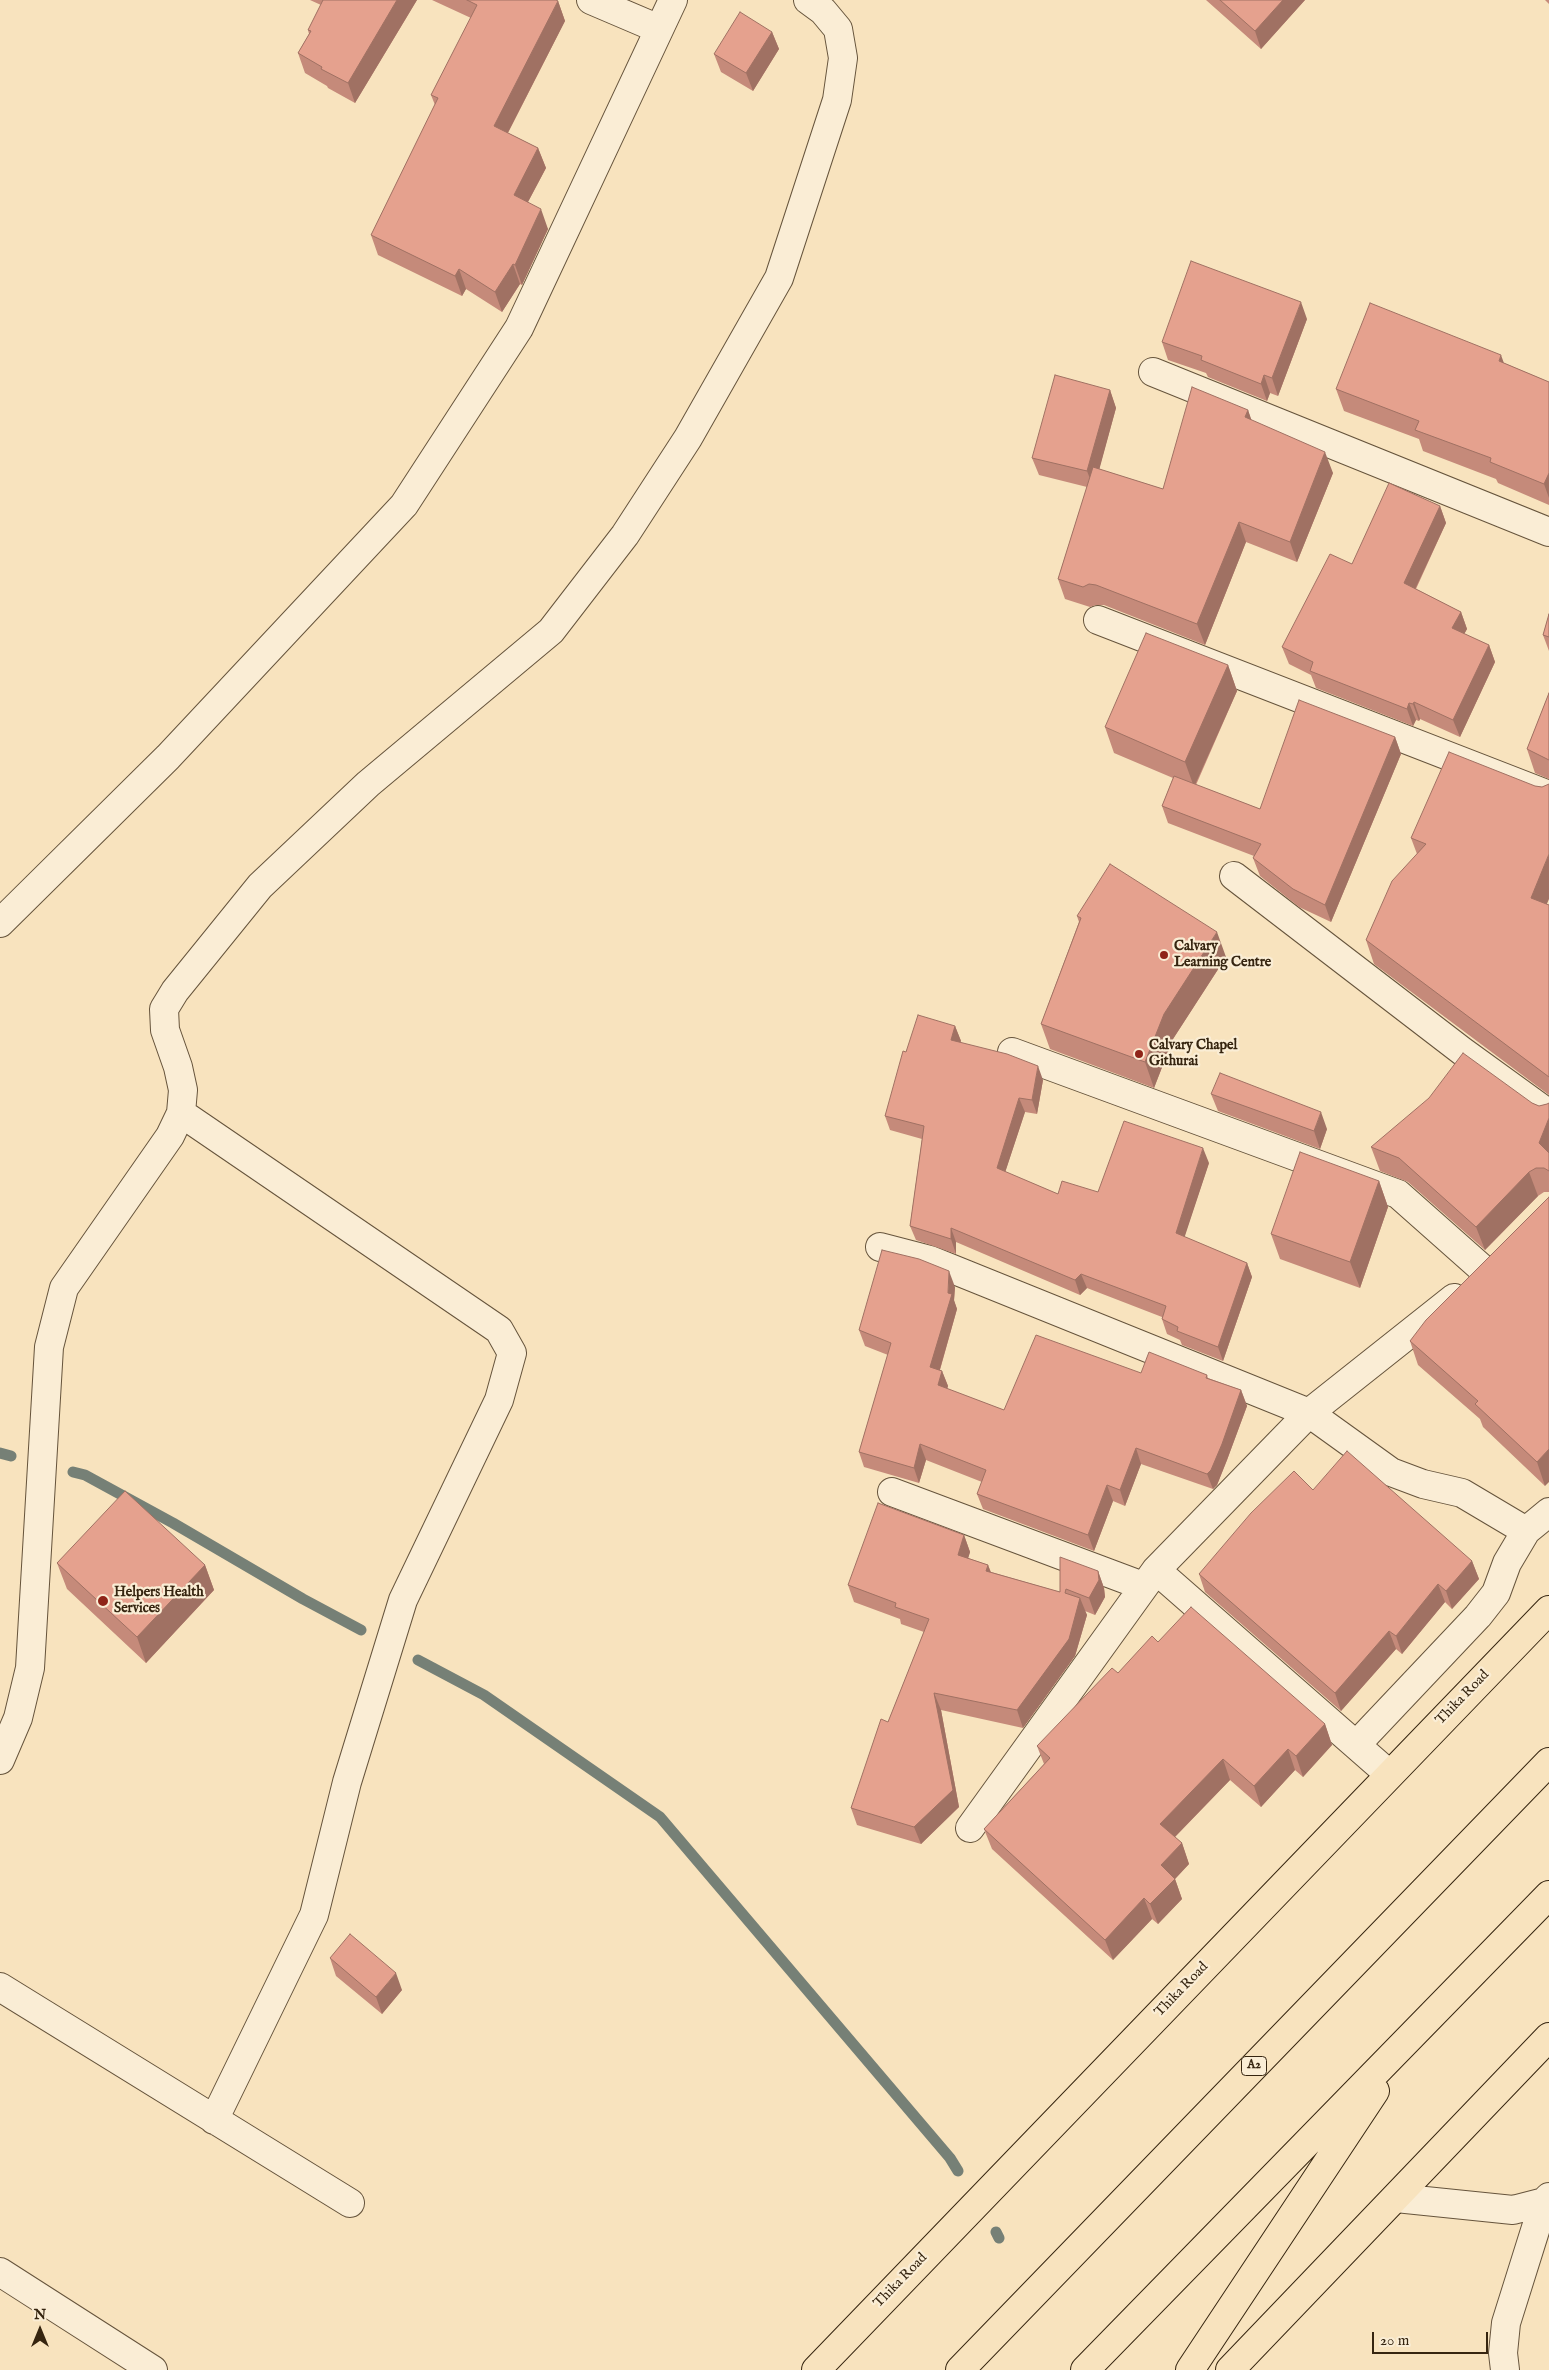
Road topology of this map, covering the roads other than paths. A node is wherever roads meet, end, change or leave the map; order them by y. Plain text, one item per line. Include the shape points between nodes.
1 (590, 0) edge
2 (673, 0) edge
3 (808, 0) edge
4 (659, 29) junction
5 (1153, 372) dead end
6 (1549, 532) edge
7 (1098, 620) dead end
8 (1549, 795) edge
9 (1234, 876) dead end
10 (0, 923) edge
11 (1012, 1052) dead end
12 (181, 1113) junction
13 (1549, 1114) edge
14 (880, 1246) dead end
15 (1505, 1253) edge
16 (1486, 1272) junction
17 (1309, 1413) junction
18 (892, 1492) dead end
19 (1549, 1512) edge
20 (1526, 1531) junction
21 (1149, 1578) junction
22 (1549, 1610) edge
23 (1356, 1745) junction
24 (0, 1760) edge
25 (1549, 1762) edge
26 (1389, 1774) junction
27 (970, 1828) dead end
28 (1549, 1896) edge
29 (0, 1987) edge
30 (1549, 2037) edge
31 (1410, 2038) junction
32 (214, 2120) junction
33 (1396, 2198) junction
34 (1547, 2200) edge
35 (350, 2203) dead end
36 (0, 2272) edge
37 (153, 2370) edge
38 (816, 2370) edge
39 (960, 2370) edge
40 (1085, 2370) edge
41 (1190, 2370) edge
42 (1230, 2370) edge
43 (1504, 2370) edge

1 - 4 street
2 - 4 street
3 - 12 street via 838,29 843,58 837,100 779,278 688,438 636,519 552,631 368,784 260,886 174,991 164,1009 166,1030 183,1090
4 - 10 street via 518,328 404,505 168,757
5 - 6 street
7 - 8 street
9 - 13 street
11 - 16 street via 1398,1194
12 - 24 street via 170,1136 64,1288 49,1347 30,1668 18,1718
12 - 32 street via 498,1330 512,1353 498,1400 403,1600 348,1782 314,1915
14 - 17 street via 930,1260
15 - 16 street
16 - 17 street
17 - 20 street via 1391,1472 1462,1493
17 - 21 street
18 - 21 street
19 - 20 street
20 - 23 street via 1507,1563 1496,1594
21 - 23 street
21 - 27 street
22 - 26 main road, Thika Road
23 - 26 street
25 - 39 main road, A2
26 - 38 main road, Thika Road
28 - 31 main road
29 - 32 street
30 - 33 main road
31 - 40 main road
31 - 41 main road
32 - 35 street
33 - 34 street via 1512,2210
33 - 42 main road
34 - 43 street via 1506,2323
36 - 37 street

